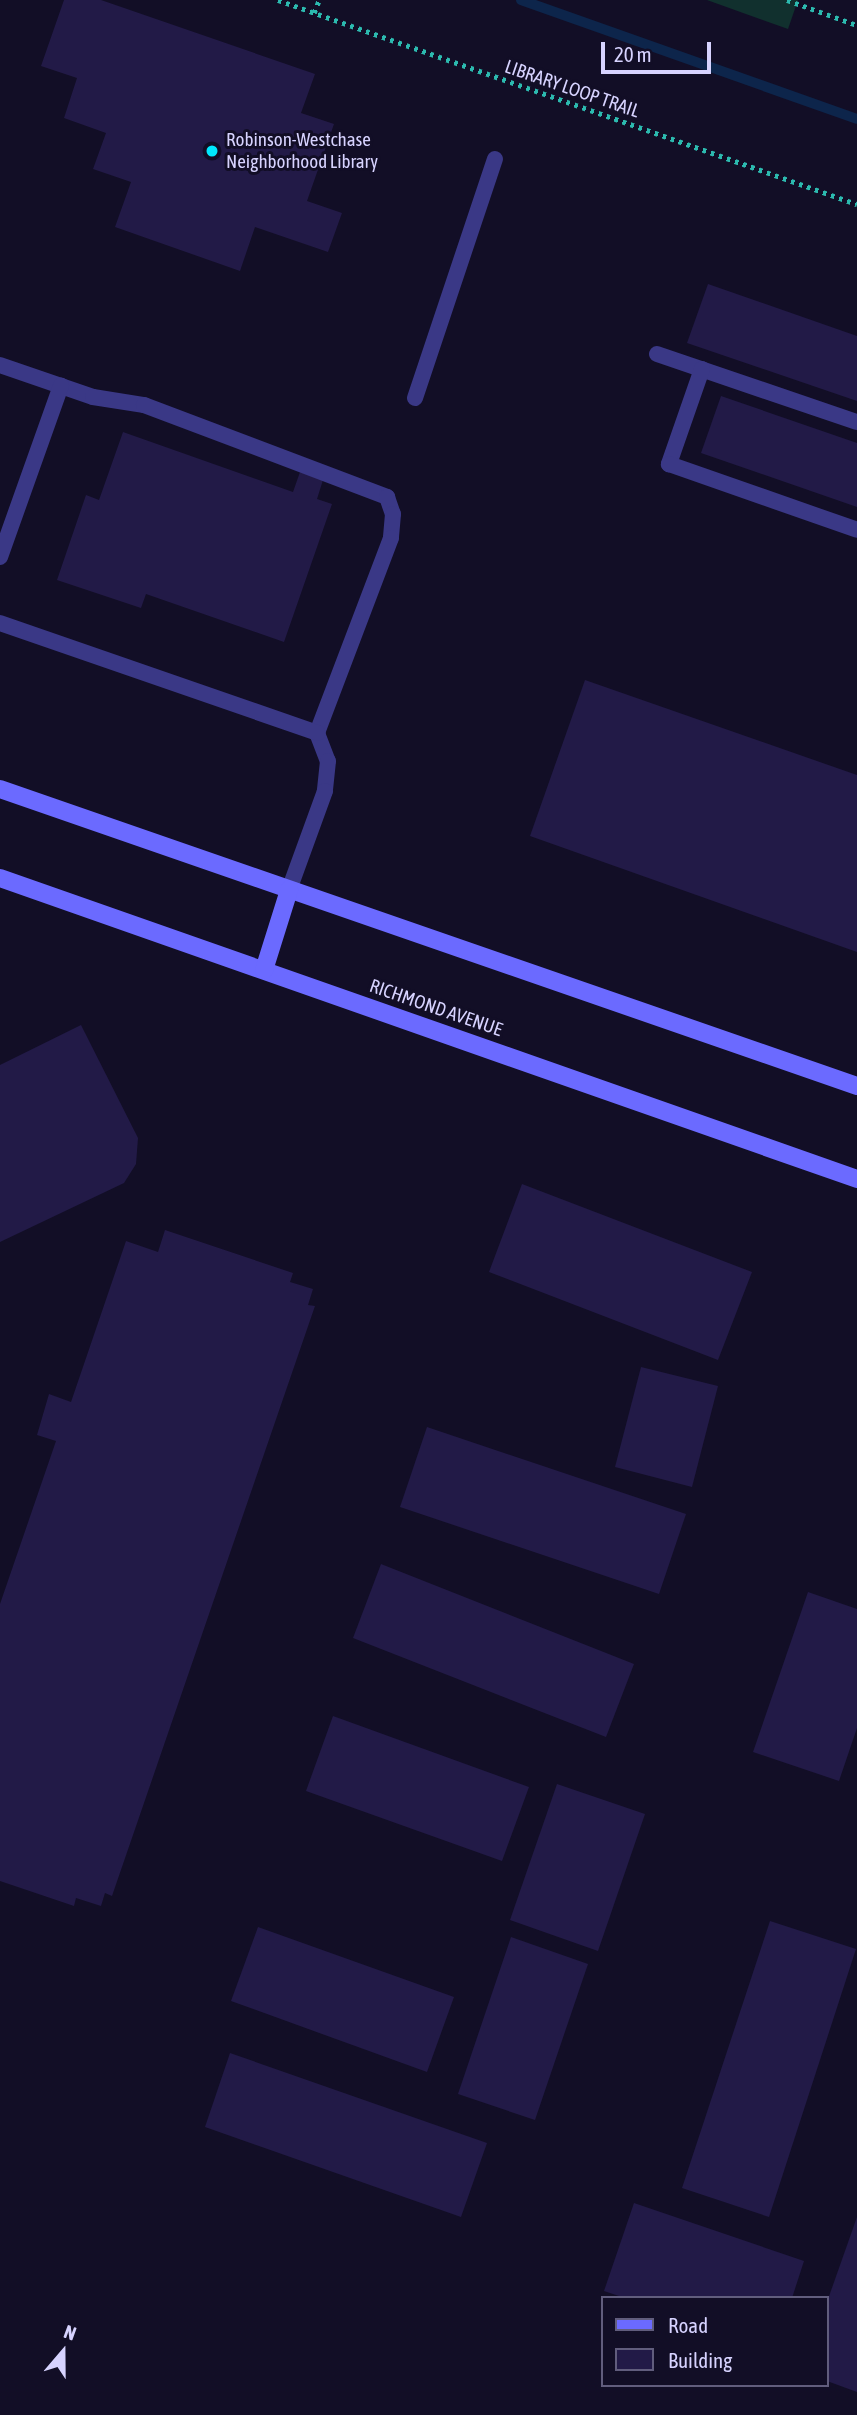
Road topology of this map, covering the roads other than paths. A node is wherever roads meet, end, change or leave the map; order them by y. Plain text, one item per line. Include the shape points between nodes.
1 (495, 159) dead end
2 (657, 354) dead end
3 (0, 365) edge
4 (702, 369) junction
5 (61, 386) junction
6 (415, 398) dead end
7 (857, 422) edge
8 (857, 530) edge
9 (0, 557) edge
10 (0, 623) edge
11 (317, 733) junction
12 (0, 789) edge
13 (0, 878) edge
14 (289, 890) junction
15 (264, 970) junction
16 (857, 1086) edge
17 (857, 1179) edge

1 - 6 lane
2 - 4 lane
3 - 5 lane
4 - 7 lane
4 - 8 lane via 669,464
5 - 9 lane
5 - 11 lane via 93,397 144,405 387,497 393,514 391,538
10 - 11 lane
11 - 14 lane via 328,761 325,791
12 - 14 main road
13 - 15 main road, RICHMOND AVENUE
14 - 15 main road
14 - 16 main road
15 - 17 main road, RICHMOND AVENUE

